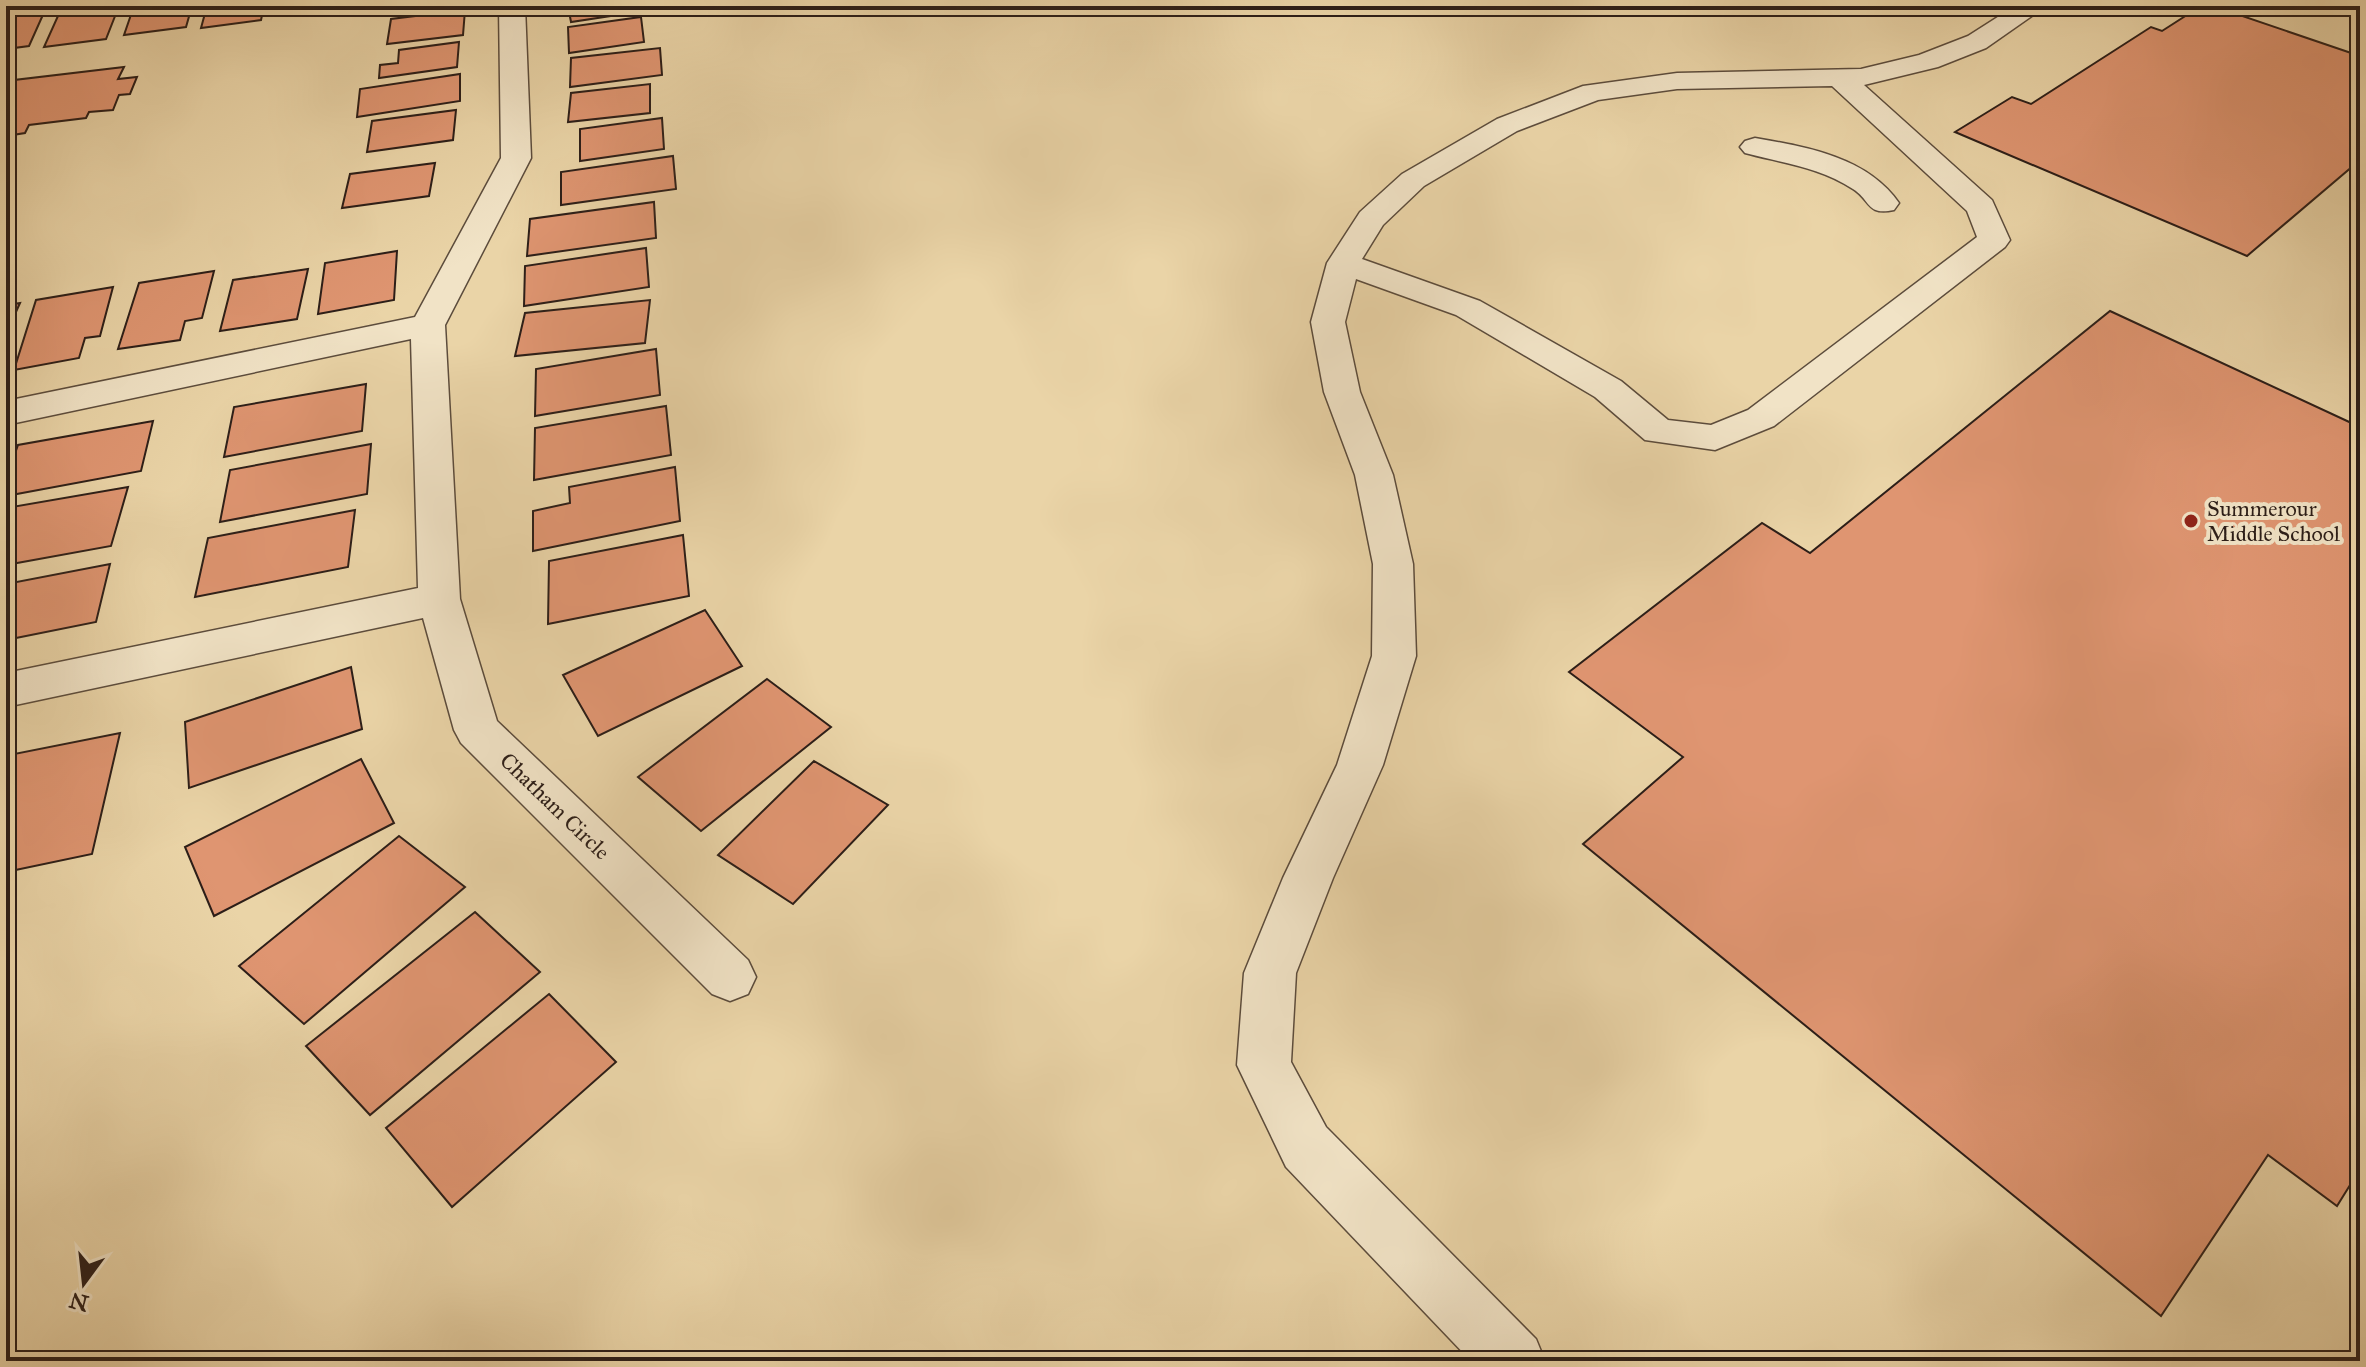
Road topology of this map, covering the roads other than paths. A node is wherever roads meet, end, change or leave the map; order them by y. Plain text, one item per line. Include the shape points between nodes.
1 (512, 6) edge
2 (2033, 6) edge
3 (1840, 78) junction
4 (1755, 147) dead end
5 (1883, 203) dead end
6 (1343, 263) junction
7 (428, 325) junction
8 (6, 413) edge
9 (439, 599) junction
10 (6, 690) edge
11 (730, 977) dead end
12 (1514, 1361) edge

1 - 7 street via 516,158
2 - 3 street via 1977,42 1928,61
3 - 6 street via 1677,81 1593,92 1507,125 1413,180 1371,219
3 - 6 street via 1981,207 1994,240 1761,418 1715,438 1658,431 1608,389 1468,308
4 - 5 street via 1803,155 1866,183
6 - 12 street via 1328,322 1342,392 1374,475 1393,564 1394,656 1360,765 1270,973 1264,1065 1306,1147
7 - 8 street
7 - 9 street, Chatham Circle
9 - 10 street
9 - 11 street, Chatham Circle via 477,730

